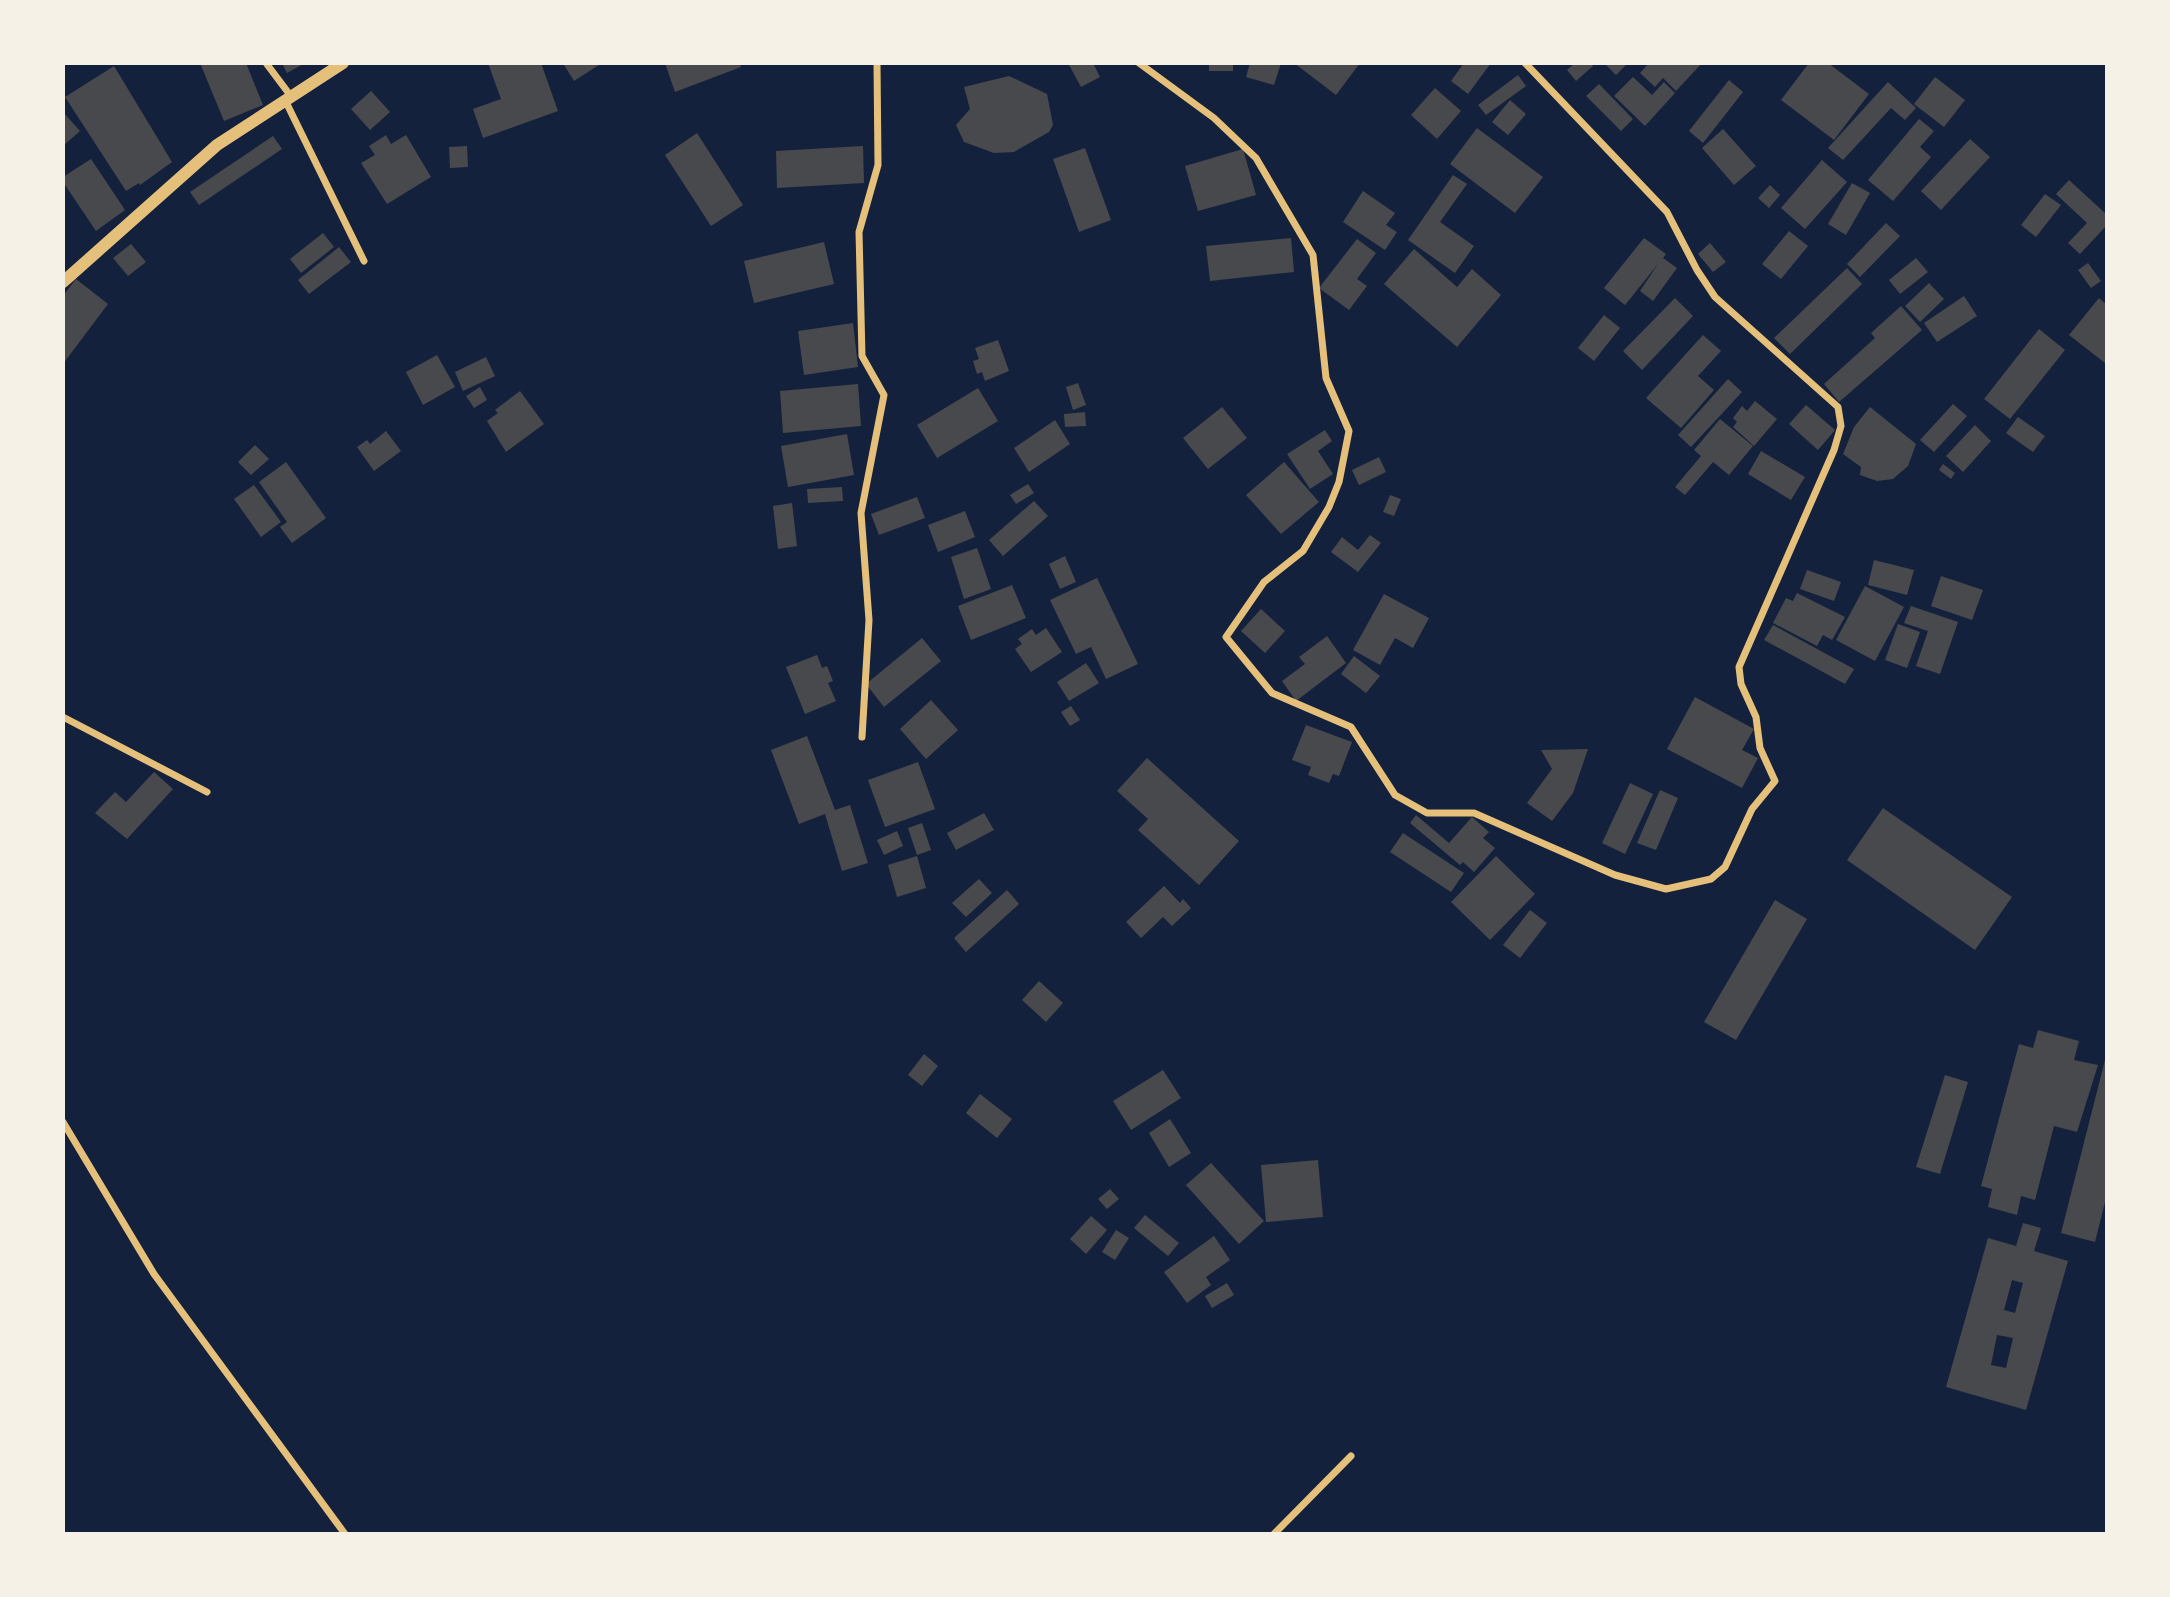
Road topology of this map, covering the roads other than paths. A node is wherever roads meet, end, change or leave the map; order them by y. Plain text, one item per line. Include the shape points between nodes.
1 (265, 63) edge
2 (343, 63) edge
3 (877, 63) edge
4 (1139, 63) edge
5 (1525, 63) edge
6 (290, 95) junction
7 (364, 261) dead end
8 (63, 282) edge
9 (63, 717) edge
10 (862, 737) dead end
11 (207, 792) dead end
12 (63, 1122) edge
13 (1352, 1456) dead end
14 (345, 1534) edge
15 (1274, 1534) edge

1 - 6 street
2 - 6 street
3 - 10 street via 878,165 859,232 862,356 884,395 861,513 869,620
4 - 5 street via 1214,118 1256,158 1312,255 1326,379 1349,431 1339,482 1303,551 1264,582 1226,637 1272,693 1351,727 1395,794 1427,813 1475,813 1615,876 1666,889 1711,879 1718,873 1752,809 1774,781 1760,748 1756,717 1741,684 1739,667 1834,450 1841,426 1838,407 1715,297 1667,212
6 - 7 street via 285,100
6 - 8 street via 217,145
9 - 11 street
12 - 14 street via 155,1274
13 - 15 street

